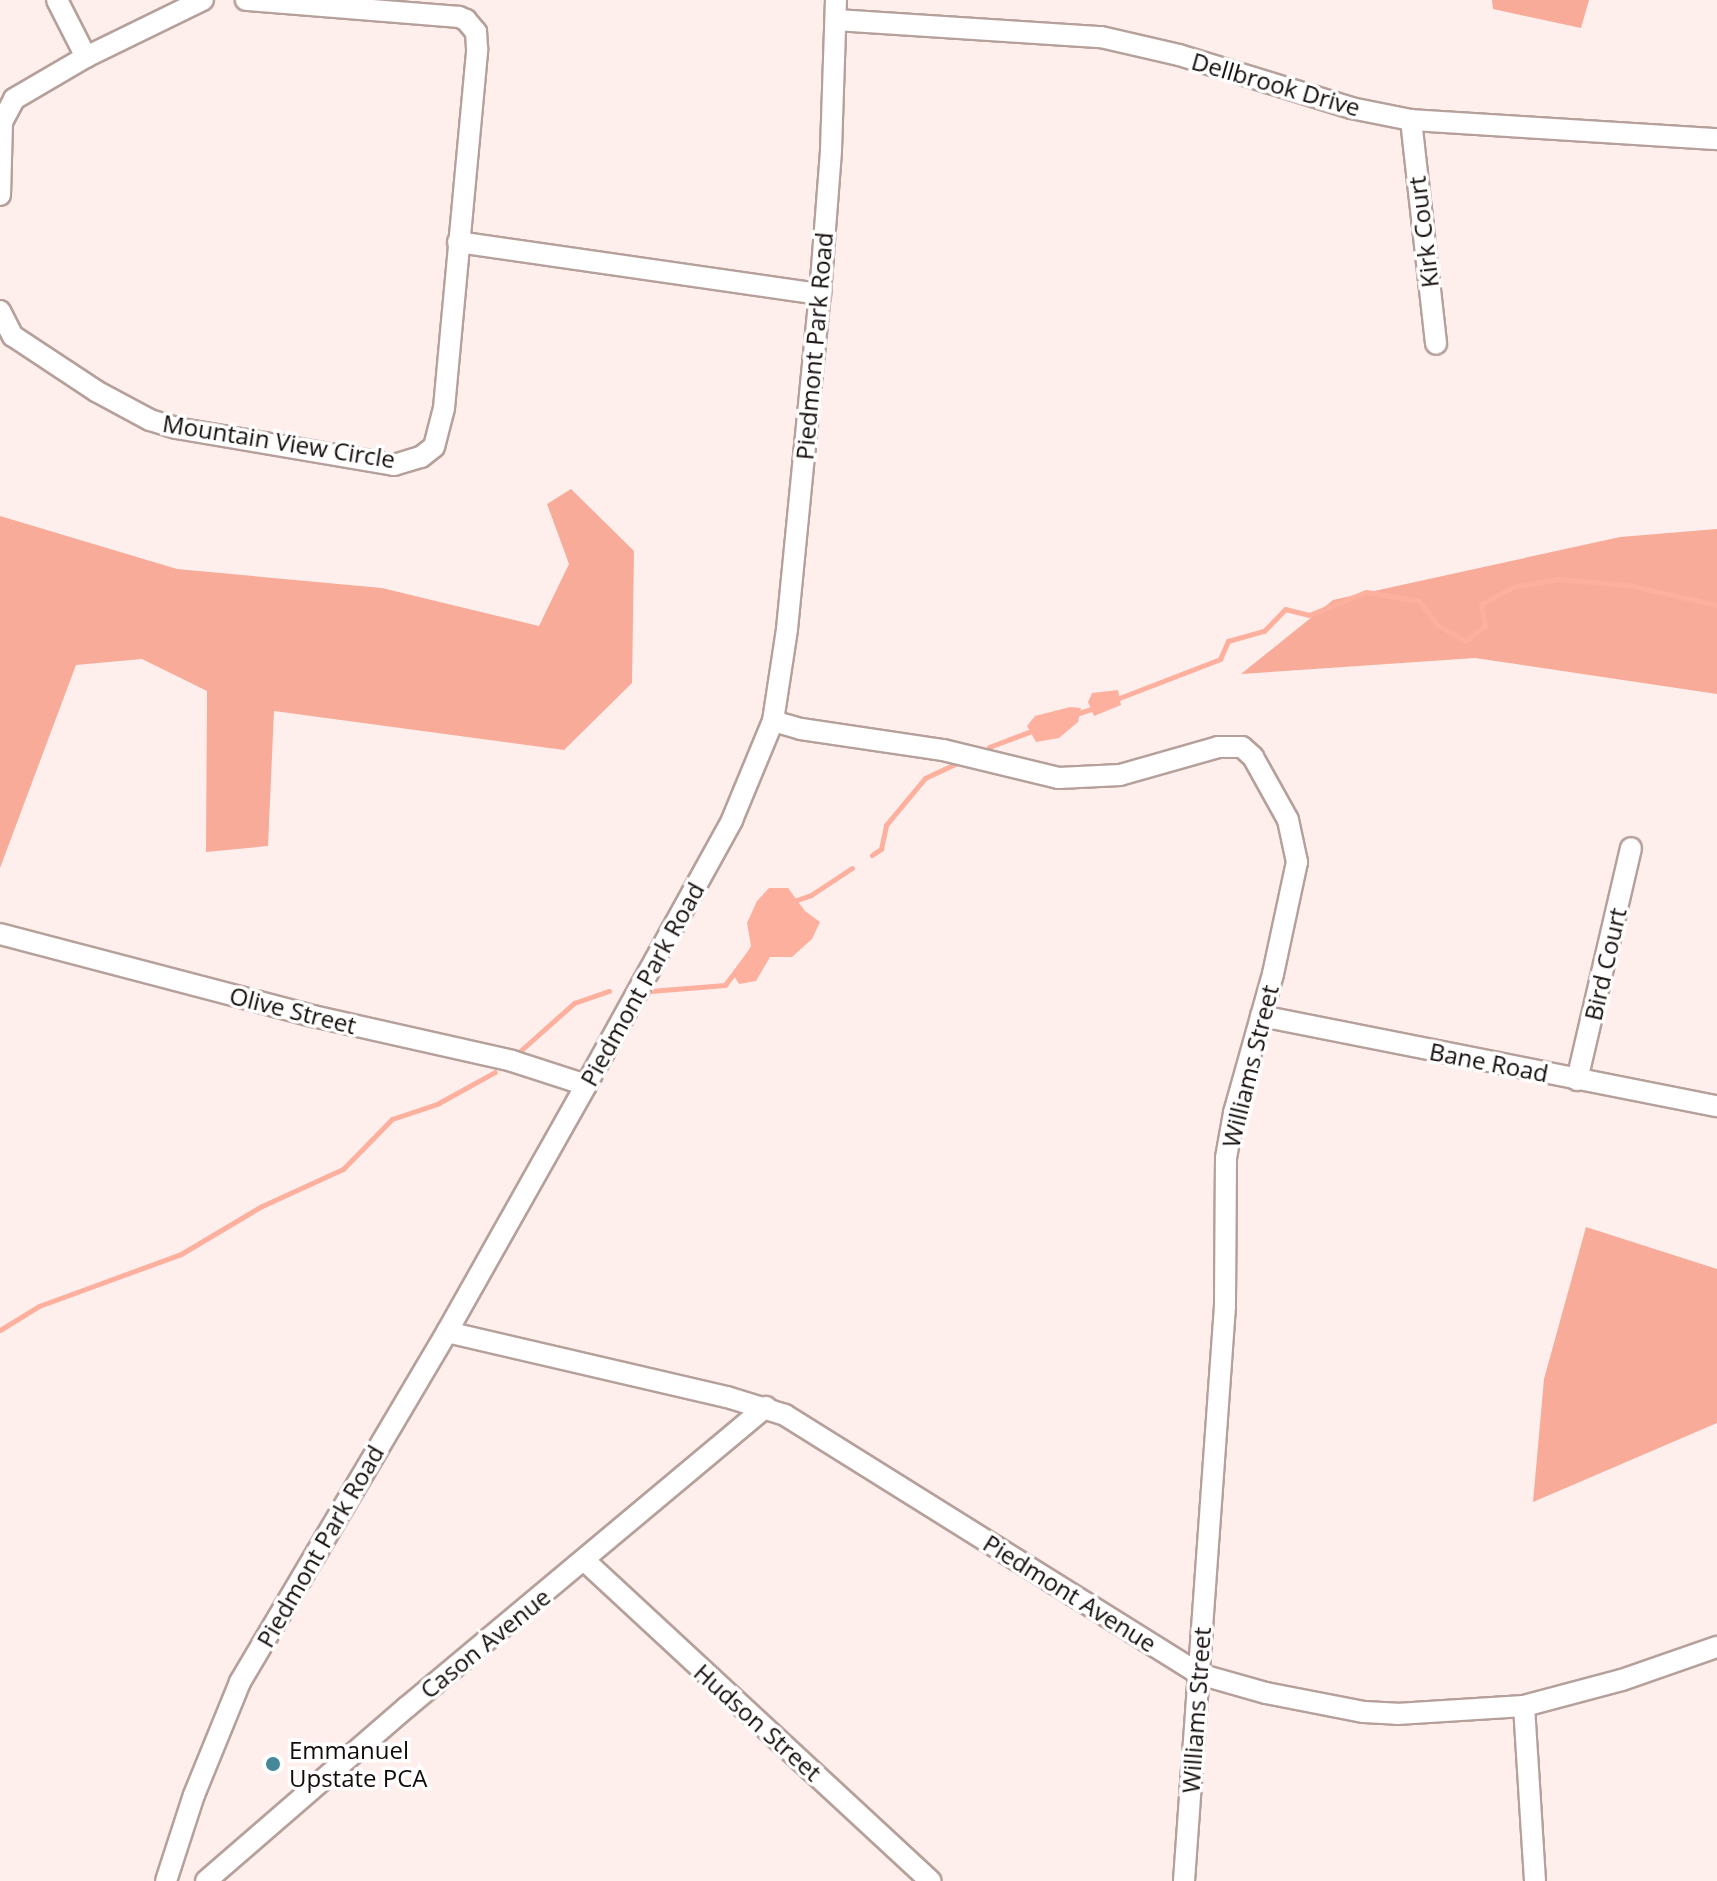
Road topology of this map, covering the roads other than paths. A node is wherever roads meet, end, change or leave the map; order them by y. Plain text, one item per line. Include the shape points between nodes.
1 (57, 0) edge
2 (203, 0) edge
3 (246, 0) edge
4 (836, 10) edge
5 (86, 57) junction
6 (1411, 120) junction
7 (1717, 139) edge
8 (0, 195) edge
9 (458, 242) junction
10 (820, 294) junction
11 (0, 311) edge
12 (1436, 344) dead end
13 (773, 721) junction
14 (1631, 848) dead end
15 (0, 934) edge
16 (1261, 1016) junction
17 (1577, 1080) junction
18 (586, 1085) junction
19 (1717, 1106) edge
20 (447, 1332) junction
21 (766, 1407) junction
22 (585, 1561) junction
23 (1717, 1647) edge
24 (1199, 1674) junction
25 (1524, 1706) junction
26 (166, 1881) edge
27 (206, 1881) edge
28 (931, 1881) edge
29 (1184, 1881) edge
30 (1535, 1881) edge

1 - 5 street
2 - 5 street
3 - 9 street, Mountain View Circle via 459,17 471,24 477,49
4 - 6 street, Dellbrook Drive via 1101,37
4 - 10 street, Piedmont Park Road
5 - 8 street via 9,106 2,122
6 - 7 street, Dellbrook Drive
6 - 12 street, Kirk Court
9 - 10 street
9 - 11 street, Mountain View Circle via 438,438 428,453 402,464 150,420 13,336
10 - 13 street, Piedmont Park Road
13 - 16 street, Williams Street via 943,750 1059,778 1120,775 1218,747 1242,747 1288,820 1297,862
13 - 18 street, Piedmont Park Road via 732,820
14 - 17 street, Bird Court
15 - 18 street, Olive Street via 313,1016 512,1061
16 - 17 street, Bane Road
16 - 24 street, Williams Street via 1226,1158 1225,1306
17 - 19 street, Bane Road
18 - 20 street, Piedmont Park Road
20 - 21 street, Piedmont Avenue
20 - 26 street, Piedmont Park Road via 240,1682
21 - 22 street, Cason Avenue
21 - 24 street, Piedmont Avenue via 808,1428
22 - 27 street, Cason Avenue
22 - 28 street, Hudson Street
23 - 25 street, Piedmont Avenue
24 - 25 street, Piedmont Avenue via 1364,1712 1432,1714
24 - 29 street, Williams Street
25 - 30 street

